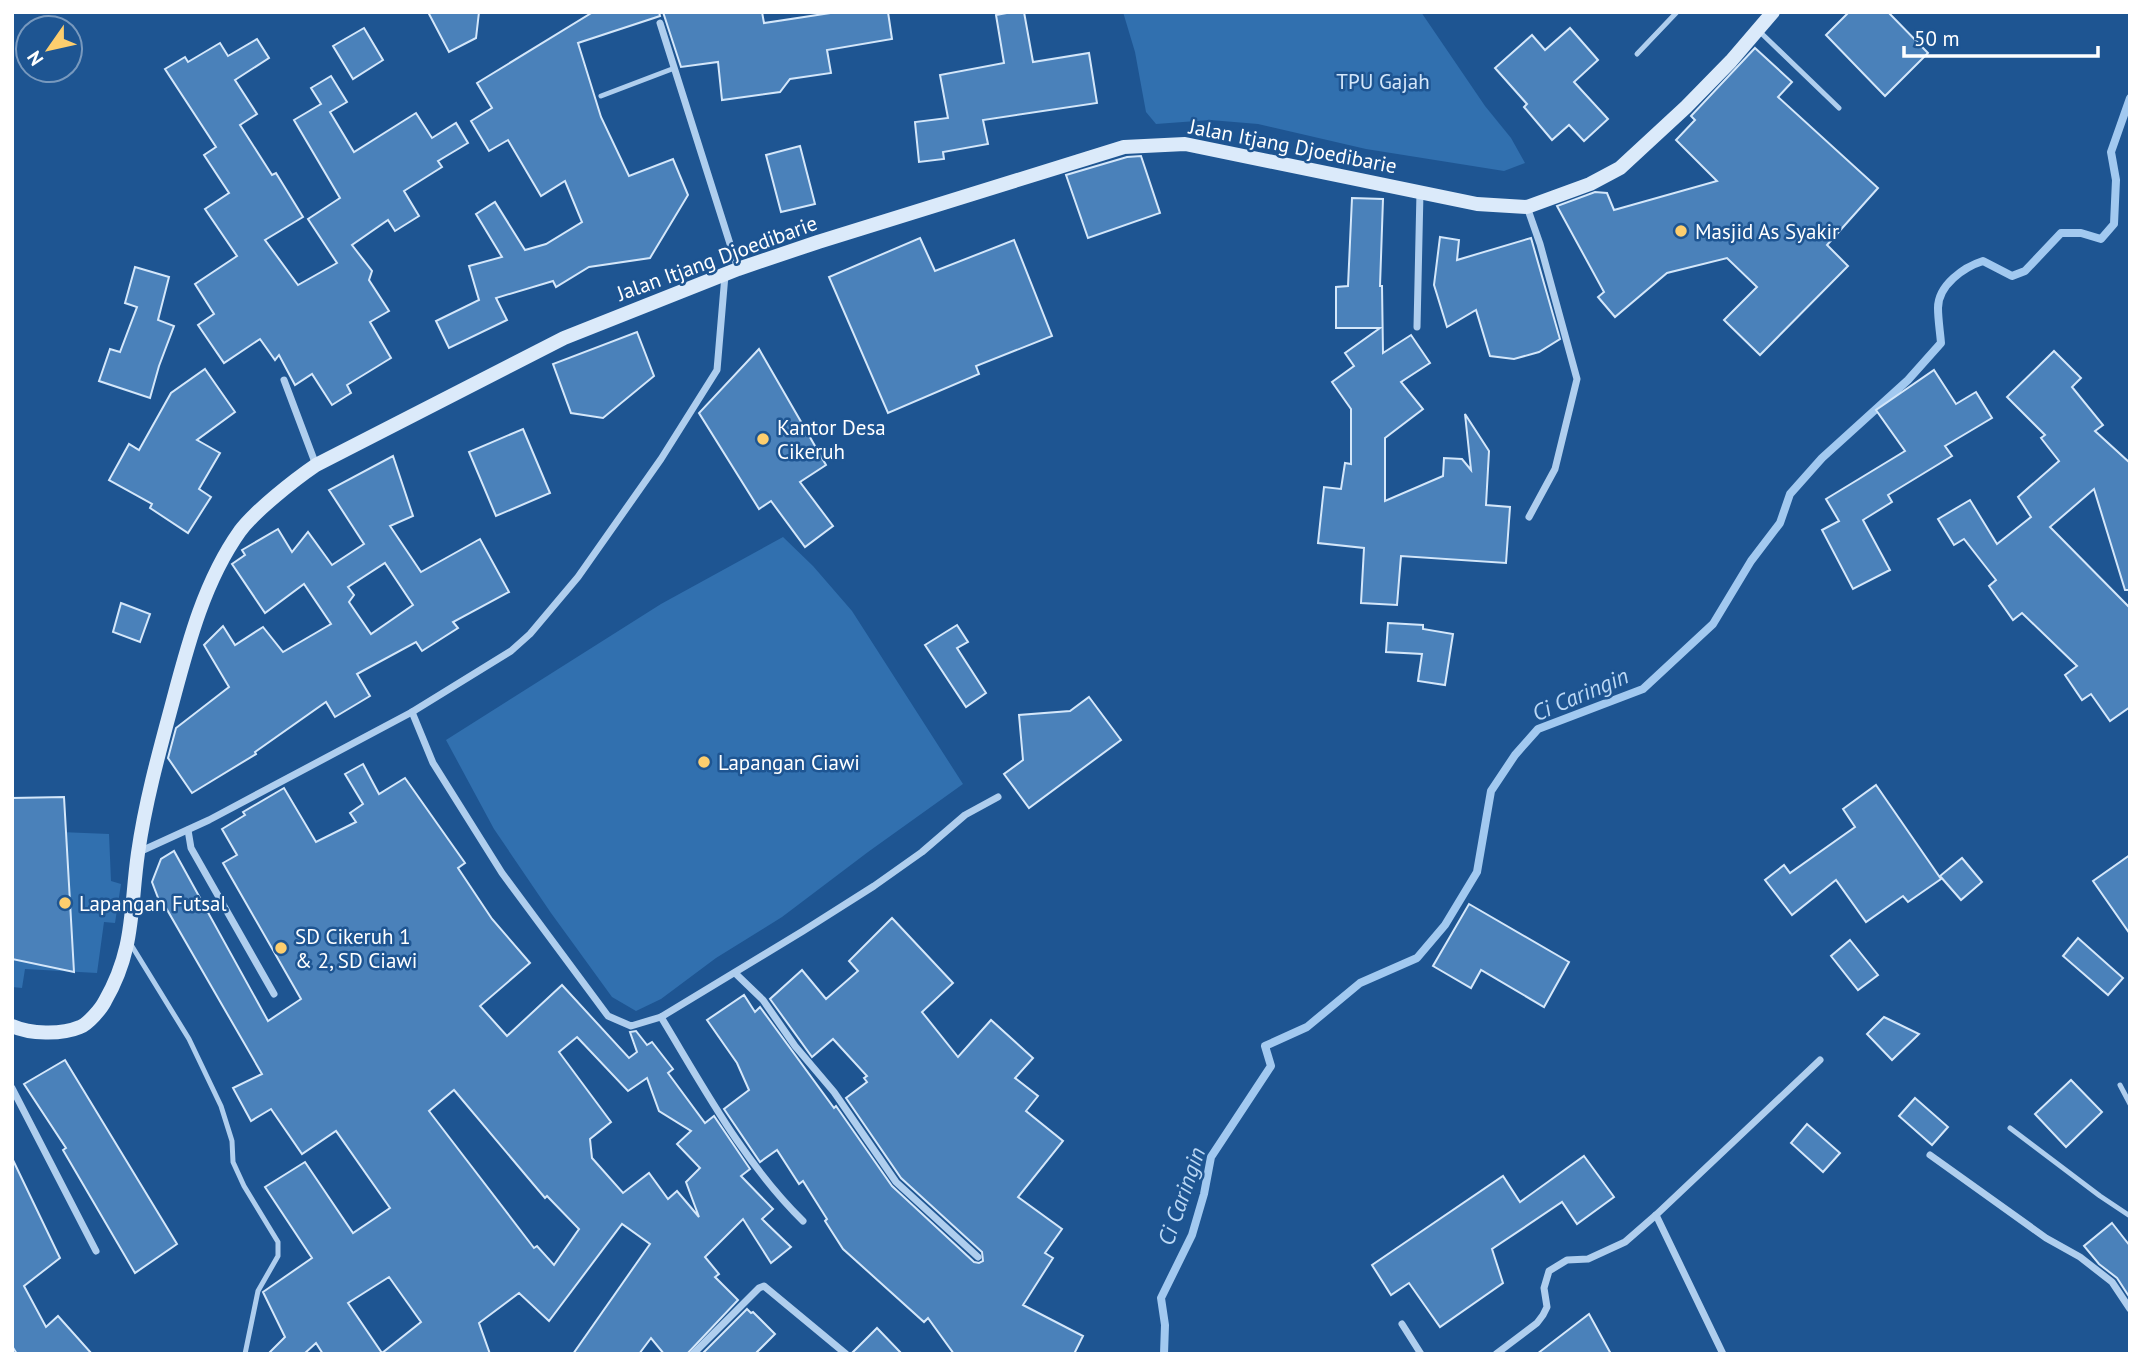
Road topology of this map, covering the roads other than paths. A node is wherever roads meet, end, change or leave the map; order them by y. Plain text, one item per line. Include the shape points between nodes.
1 (1678, 12) edge
2 (1773, 12) edge
3 (660, 23) dead end
4 (1758, 30) junction
5 (1637, 54) dead end
6 (673, 69) junction
7 (601, 96) dead end
8 (1839, 108) dead end
9 (1420, 192) junction
10 (1527, 207) junction
11 (732, 272) junction
12 (1417, 327) dead end
13 (284, 380) dead end
14 (316, 465) junction
15 (1529, 517) dead end
16 (412, 712) junction
17 (998, 797) dead end
18 (188, 830) junction
19 (138, 852) junction
20 (129, 941) junction
21 (735, 973) junction
22 (274, 994) dead end
23 (661, 1017) junction
24 (12, 1026) edge
25 (1820, 1060) dead end
26 (2120, 1085) dead end
27 (12, 1088) edge
28 (2130, 1104) edge
29 (2010, 1128) dead end
30 (1930, 1155) dead end
31 (1656, 1215) junction
32 (2130, 1216) edge
33 (803, 1221) dead end
34 (96, 1251) dead end
35 (978, 1257) dead end
36 (2130, 1309) edge
37 (1402, 1324) dead end
38 (245, 1354) edge
39 (693, 1354) edge
40 (846, 1354) edge
41 (1421, 1354) edge
42 (1496, 1354) edge
43 (1723, 1354) edge

1 - 5 lane
2 - 4 main road, Jalan Itjang Djoedibarie
3 - 6 street
4 - 8 lane
4 - 10 main road, Jalan Itjang Djoedibarie via 1686,107 1620,168
6 - 7 lane
6 - 11 street
9 - 10 main road, Jalan Itjang Djoedibarie via 1477,204
9 - 11 main road, Jalan Itjang Djoedibarie via 1185,144 1124,148
9 - 12 street
10 - 15 street via 1577,379 1555,469
11 - 14 main road, Jalan Itjang Djoedibarie via 564,338
11 - 16 street via 717,370 578,577 512,651
13 - 14 street
14 - 19 main road, Jalan Itjang Djoedibarie via 241,530 219,566 182,664
16 - 18 street
16 - 23 street via 433,763 502,873 608,1016 631,1026
17 - 21 street via 965,815 874,886
18 - 19 street
18 - 22 street via 191,848
19 - 20 main road, Jalan Itjang Djoedibarie
20 - 24 main road, Jalan Itjang Djoedibarie via 104,1004 82,1027 54,1032
20 - 38 lane via 189,1039 221,1106 233,1162 278,1242 278,1256 258,1291
21 - 23 street
21 - 35 street via 834,1092 896,1182
23 - 33 street via 774,1193
25 - 31 street
26 - 28 lane
27 - 34 street
29 - 32 lane
30 - 36 street via 2080,1257 2112,1282
31 - 42 street via 1625,1242 1588,1259 1567,1260 1549,1271 1543,1315
31 - 43 street
37 - 41 street
39 - 40 street via 764,1286

